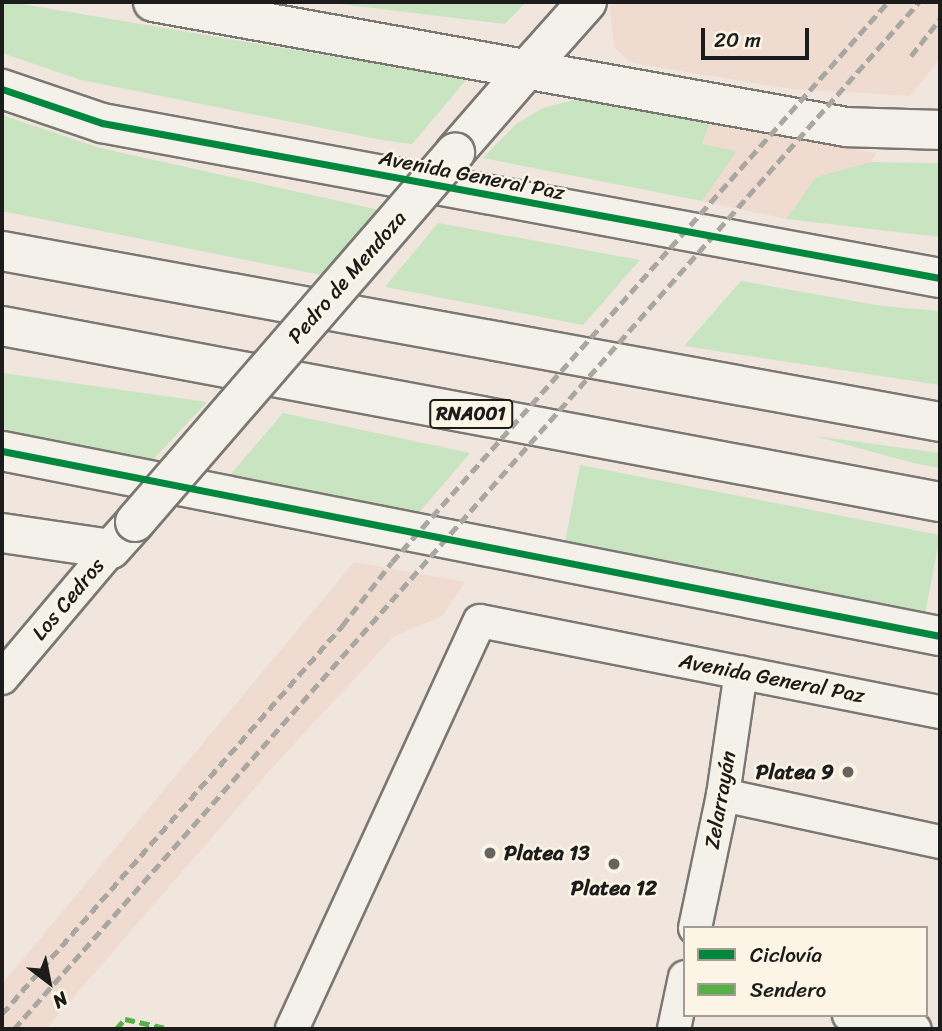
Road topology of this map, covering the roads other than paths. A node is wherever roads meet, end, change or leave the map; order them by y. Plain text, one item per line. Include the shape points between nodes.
1 (153, 2) edge
2 (587, 2) edge
3 (529, 67) junction
4 (2, 89) edge
5 (940, 130) edge
6 (2, 251) edge
7 (940, 278) edge
8 (2, 326) edge
9 (940, 422) edge
10 (2, 451) edge
11 (940, 502) edge
12 (2, 534) edge
13 (123, 535) junction
14 (940, 636) edge
15 (741, 672) junction
16 (2, 678) edge
17 (940, 712) edge
18 (723, 795) junction
19 (940, 842) edge
20 (695, 926) edge
21 (683, 988) edge
22 (858, 1017) edge
23 (292, 1029) edge
24 (674, 1029) edge
25 (915, 1029) edge

1 - 3 main road
2 - 3 main road, Pedro de Mendoza
3 - 5 main road via 846,127
3 - 13 main road, Pedro de Mendoza, bridge
4 - 7 main road, Avenida General Paz via 102,124
6 - 9 main road
8 - 11 main road, RNA001
10 - 14 main road
12 - 13 main road
13 - 16 street, Los Cedros
15 - 17 street, Avenida General Paz
15 - 18 street, Zelarrayán
15 - 23 street, Avenida General Paz via 480,621
18 - 19 street
18 - 20 street, Zelarrayán
21 - 24 street
22 - 25 street

